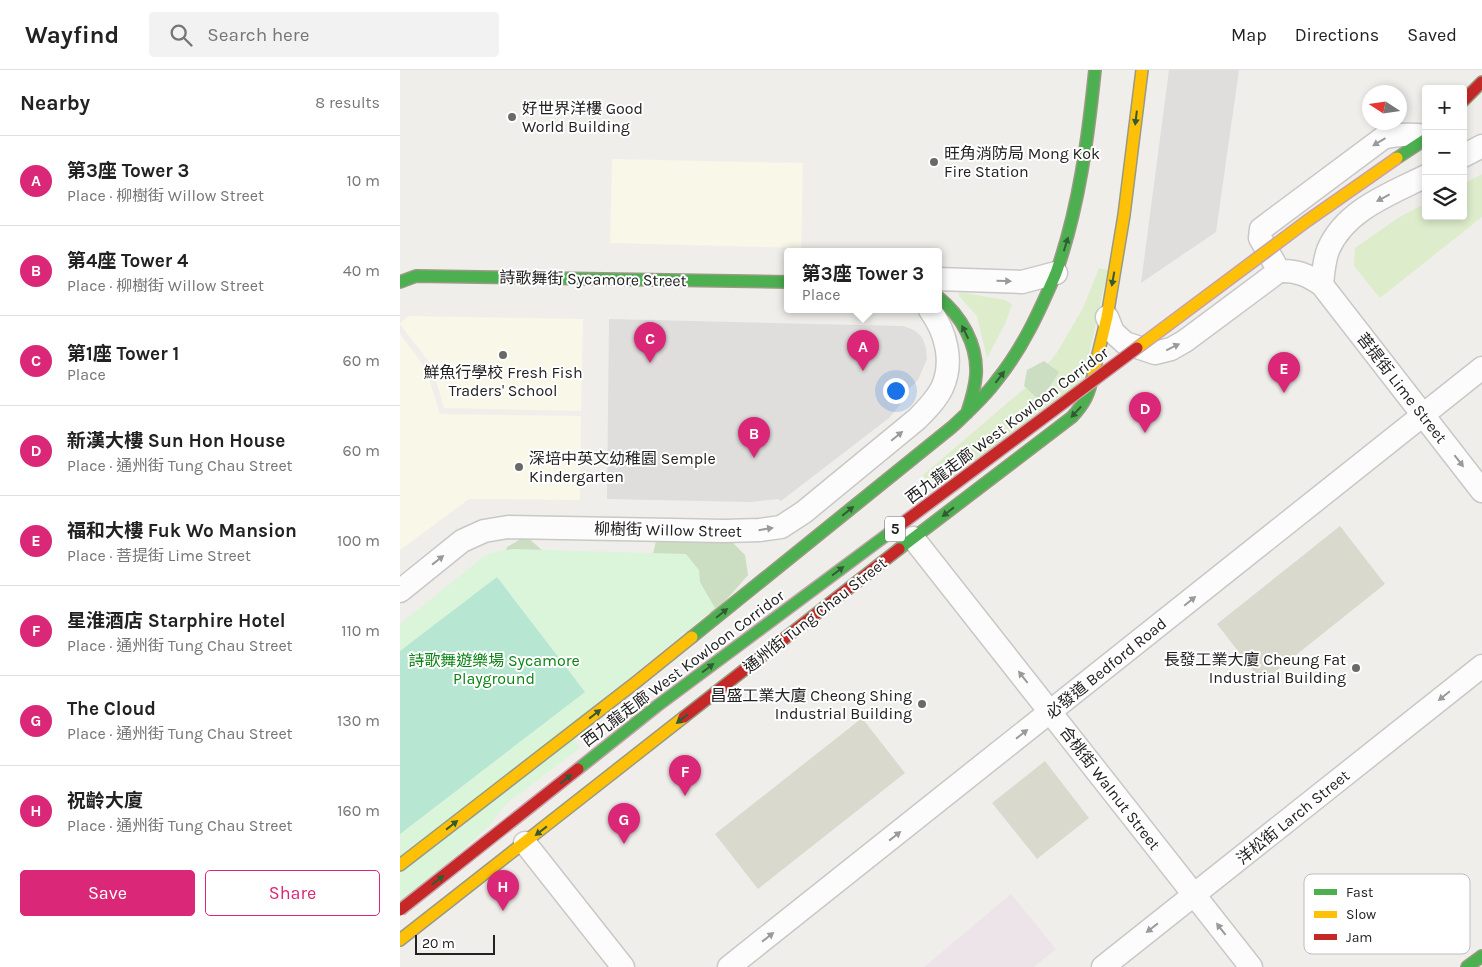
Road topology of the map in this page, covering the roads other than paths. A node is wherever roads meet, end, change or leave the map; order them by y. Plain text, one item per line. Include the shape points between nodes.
1 (1095, 70) edge
2 (1142, 70) edge
3 (1482, 82) edge
4 (1467, 97) edge
5 (1422, 137) edge
6 (1422, 140) edge
7 (1422, 178) edge
8 (1279, 271) junction
9 (1056, 273) junction
10 (942, 279) edge
11 (400, 282) edge
12 (784, 282) edge
13 (1322, 285) junction
14 (942, 300) edge
15 (932, 313) edge
16 (1107, 317) junction
17 (1482, 368) edge
18 (967, 413) junction
19 (1423, 415) junction
20 (1482, 491) edge
21 (913, 538) junction
22 (400, 591) edge
23 (1482, 666) edge
24 (1050, 712) junction
25 (525, 843) junction
26 (400, 865) edge
27 (1194, 895) junction
28 (400, 910) edge
29 (400, 940) edge
30 (1482, 956) edge
31 (622, 967) edge
32 (730, 967) edge
33 (1103, 967) edge
34 (1251, 967) edge
35 (1467, 967) edge

9 -> 1 main road via 1074,213
2 -> 16 main road, 通州街 Tung Chau Street
3 - 4 main road
5 -> 8 street via 1412,134 1383,138 1262,229 1260,238
28 -> 6 main road, 西九龍走廊 West Kowloon Corridor / 5, bridge via 665,700 1307,220
7 -> 13 street via 1348,221 1328,250
8 - 13 street via 1302,273
16 -> 8 street via 1113,332 1124,343 1155,353 1171,350
10 -> 9 street via 1022,282
18 -> 9 main road via 1003,374 1023,343
11 - 12 main road, 詩歌舞街 Sycamore Street via 416,276
13 - 19 street, 菩提街 Lime Street
18 -> 14 main road via 976,371 974,351 959,320
22 -> 15 street, 柳樹街 Willow Street via 462,541 508,527 733,531 781,527 804,512 917,419 942,388 948,366 947,344
16 -> 21 main road, 通州街 Tung Chau Street via 1089,394 1082,406 1072,417
17 - 19 street, 必發道 Bedford Road
26 -> 18 main road via 634,684
19 -> 20 street, 菩提街 Lime Street
24 -> 19 street, 必發道 Bedford Road
24 -> 21 street, 合桃街 Walnut Street
21 -> 25 main road, 通州街 Tung Chau Street
23 -> 27 street, 洋松街 Larch Street
24 - 27 street, 合桃街 Walnut Street
32 -> 24 street, 必發道 Bedford Road
25 - 29 main road, 通州街 Tung Chau Street
25 - 31 street
27 -> 33 street, 洋松街 Larch Street
34 -> 27 street, 合桃街 Walnut Street
30 - 35 main road

